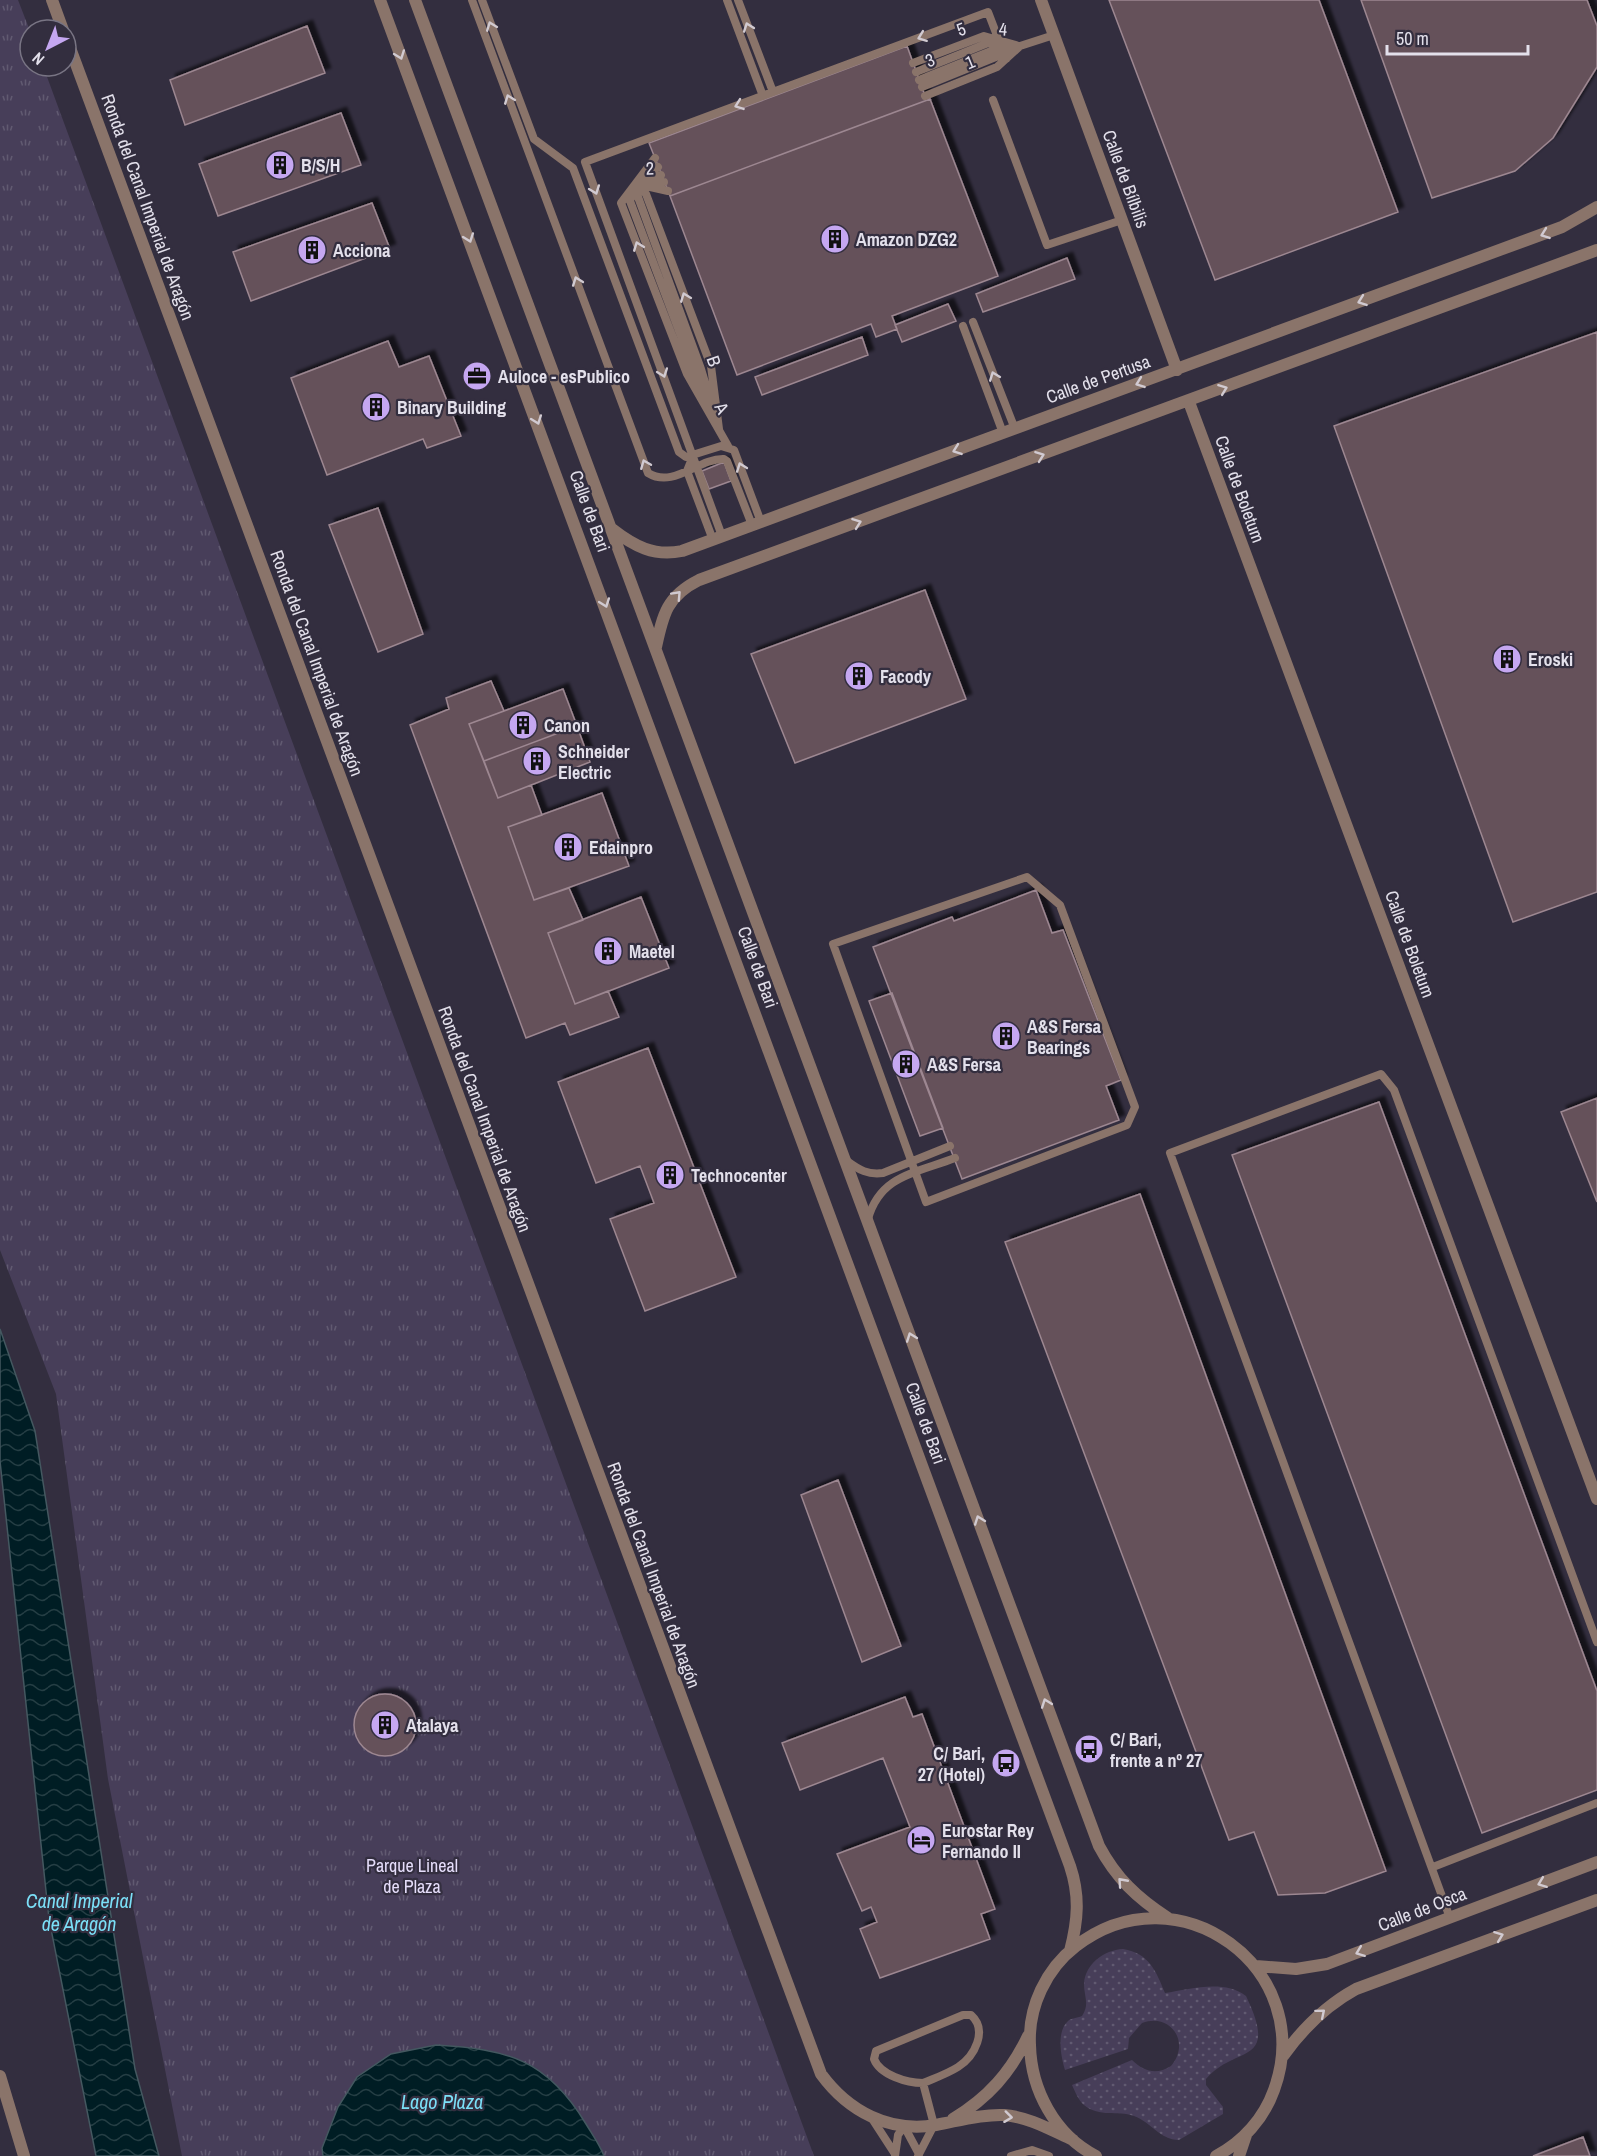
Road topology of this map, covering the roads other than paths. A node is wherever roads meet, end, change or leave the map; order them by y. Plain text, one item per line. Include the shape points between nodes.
1 (52, 0) edge
2 (380, 0) edge
3 (415, 0) edge
4 (472, 0) edge
5 (482, 0) edge
6 (727, 0) edge
7 (738, 0) edge
8 (1041, 0) edge
9 (59, 18) edge
10 (1054, 35) junction
11 (1020, 46) junction
12 (1002, 49) junction
13 (913, 63) dead end
14 (78, 69) edge
15 (916, 72) dead end
16 (921, 84) dead end
17 (773, 92) junction
18 (762, 96) junction
19 (925, 96) dead end
20 (993, 100) dead end
21 (655, 158) dead end
22 (658, 167) dead end
23 (663, 179) dead end
24 (636, 183) junction
25 (668, 191) dead end
26 (1597, 207) edge
27 (1122, 220) junction
28 (1597, 250) edge
29 (973, 322) dead end
30 (963, 326) dead end
31 (1177, 370) junction
32 (1189, 402) junction
33 (1009, 431) junction
34 (720, 434) junction
35 (725, 446) junction
36 (693, 456) junction
37 (727, 460) junction
38 (697, 467) junction
39 (687, 471) junction
40 (757, 524) junction
41 (611, 529) junction
42 (718, 538) junction
43 (656, 648) junction
44 (950, 1146) dead end
45 (955, 1158) dead end
46 (845, 1159) junction
47 (912, 1162) junction
48 (915, 1173) junction
49 (868, 1219) junction
50 (1597, 1499) edge
51 (1597, 1642) edge
52 (1597, 1803) edge
53 (1597, 1862) edge
54 (1433, 1867) junction
55 (1597, 1900) edge
56 (1168, 1918) junction
57 (1450, 1918) junction
58 (1070, 1951) junction
59 (1256, 1966) junction
60 (1029, 2033) junction
61 (1283, 2056) junction
62 (0, 2076) edge
63 (923, 2083) junction
64 (871, 2118) junction
65 (950, 2122) junction
66 (934, 2125) junction
67 (904, 2126) junction
68 (1247, 2134) junction
69 (1073, 2140) junction
70 (895, 2155) edge
71 (919, 2155) edge
72 (24, 2156) edge
73 (1011, 2156) edge
74 (1049, 2156) edge
75 (1096, 2156) edge
76 (1216, 2156) edge
77 (1239, 2156) edge

1 - 9 street
2 -> 58 street, Calle de Bari via 1070,1866 1078,1894
3 - 41 street, Calle de Bari
39 -> 4 lane via 667,479 648,473
36 -> 5 lane via 679,452 573,168 534,139
6 - 18 lane
17 -> 7 lane
8 - 10 street, Calle de Bílbilis
10 - 11 lane
10 - 27 street, Calle de Bílbilis
11 - 12 lane, 1
11 - 12 lane, 4
12 - 13 lane, 5 via 984,36
12 - 15 lane, 4 via 988,43
12 - 16 lane
12 -> 17 lane via 988,12
12 - 19 lane, 1 via 997,67
14 - 64 street, Ronda del Canal Imperial de Aragón via 813,2056 832,2089
17 - 18 lane
18 -> 36 lane via 585,162
20 - 27 lane via 1047,245
21 - 24 lane
22 - 24 lane
23 - 24 lane, 2
24 - 25 lane
34 -> 24 lane, B
34 -> 24 lane, A via 687,374 621,203
26 -> 31 street, Calle de Pertusa via 1562,228
27 - 31 street, Calle de Bílbilis
32 -> 28 street
33 -> 29 lane
30 - 33 lane
31 -> 33 street, Calle de Pertusa
43 -> 32 street via 671,600 699,580
32 - 50 street, Calle de Boletum
33 -> 40 street, Calle de Pertusa
34 - 35 lane
35 - 36 lane
35 - 37 lane
40 -> 35 lane via 737,457
36 - 38 lane
36 - 39 lane
37 - 38 lane
37 - 40 lane
38 - 39 lane
38 - 42 lane
39 - 42 lane
40 - 42 street, Calle de Pertusa
41 - 42 street, Calle de Pertusa via 648,551 668,554
41 - 43 street, Calle de Bari
43 - 46 street, Calle de Bari
44 - 47 lane
45 - 48 lane
46 - 47 lane via 873,1175
46 - 49 street, Calle de Bari
47 - 48 lane
47 - 48 lane via 833,944 1027,877 1060,905 1135,1107 1127,1125 926,1202
48 - 49 lane via 879,1192
56 -> 49 street, Calle de Bari via 1123,1883 1099,1846
51 - 54 lane via 1394,1090 1381,1074 1170,1152
52 - 54 lane
53 -> 57 street, Calle de Osca
54 - 57 lane
61 -> 55 street via 1299,2032 1356,1989
56 - 58 street via 1115,1924
56 - 59 street via 1217,1933
57 -> 59 street, Calle de Osca via 1320,1965 1277,1970
58 - 60 street via 1042,1988
59 - 61 street via 1272,1994 1282,2024
60 - 65 street, Ronda del Canal Imperial de Aragón via 1003,2079
60 - 69 street via 1030,2063 1038,2092 1053,2118
61 - 68 street via 1271,2098
62 - 72 street
63 - 63 lane via 961,2065 968,2056 980,2036 971,2015 876,2051 874,2059 883,2071
63 - 66 lane
64 - 67 street, Ronda del Canal Imperial de Aragón
64 - 70 lane
65 - 66 street, Ronda del Canal Imperial de Aragón
65 -> 69 street, Ronda del Canal Imperial de Aragón via 1005,2115 1036,2123
66 - 67 street, Ronda del Canal Imperial de Aragón
66 - 71 lane
67 - 70 lane via 898,2135
67 - 71 lane
68 - 76 street
68 - 77 street
69 - 75 street
73 - 74 lane via 1032,2150

